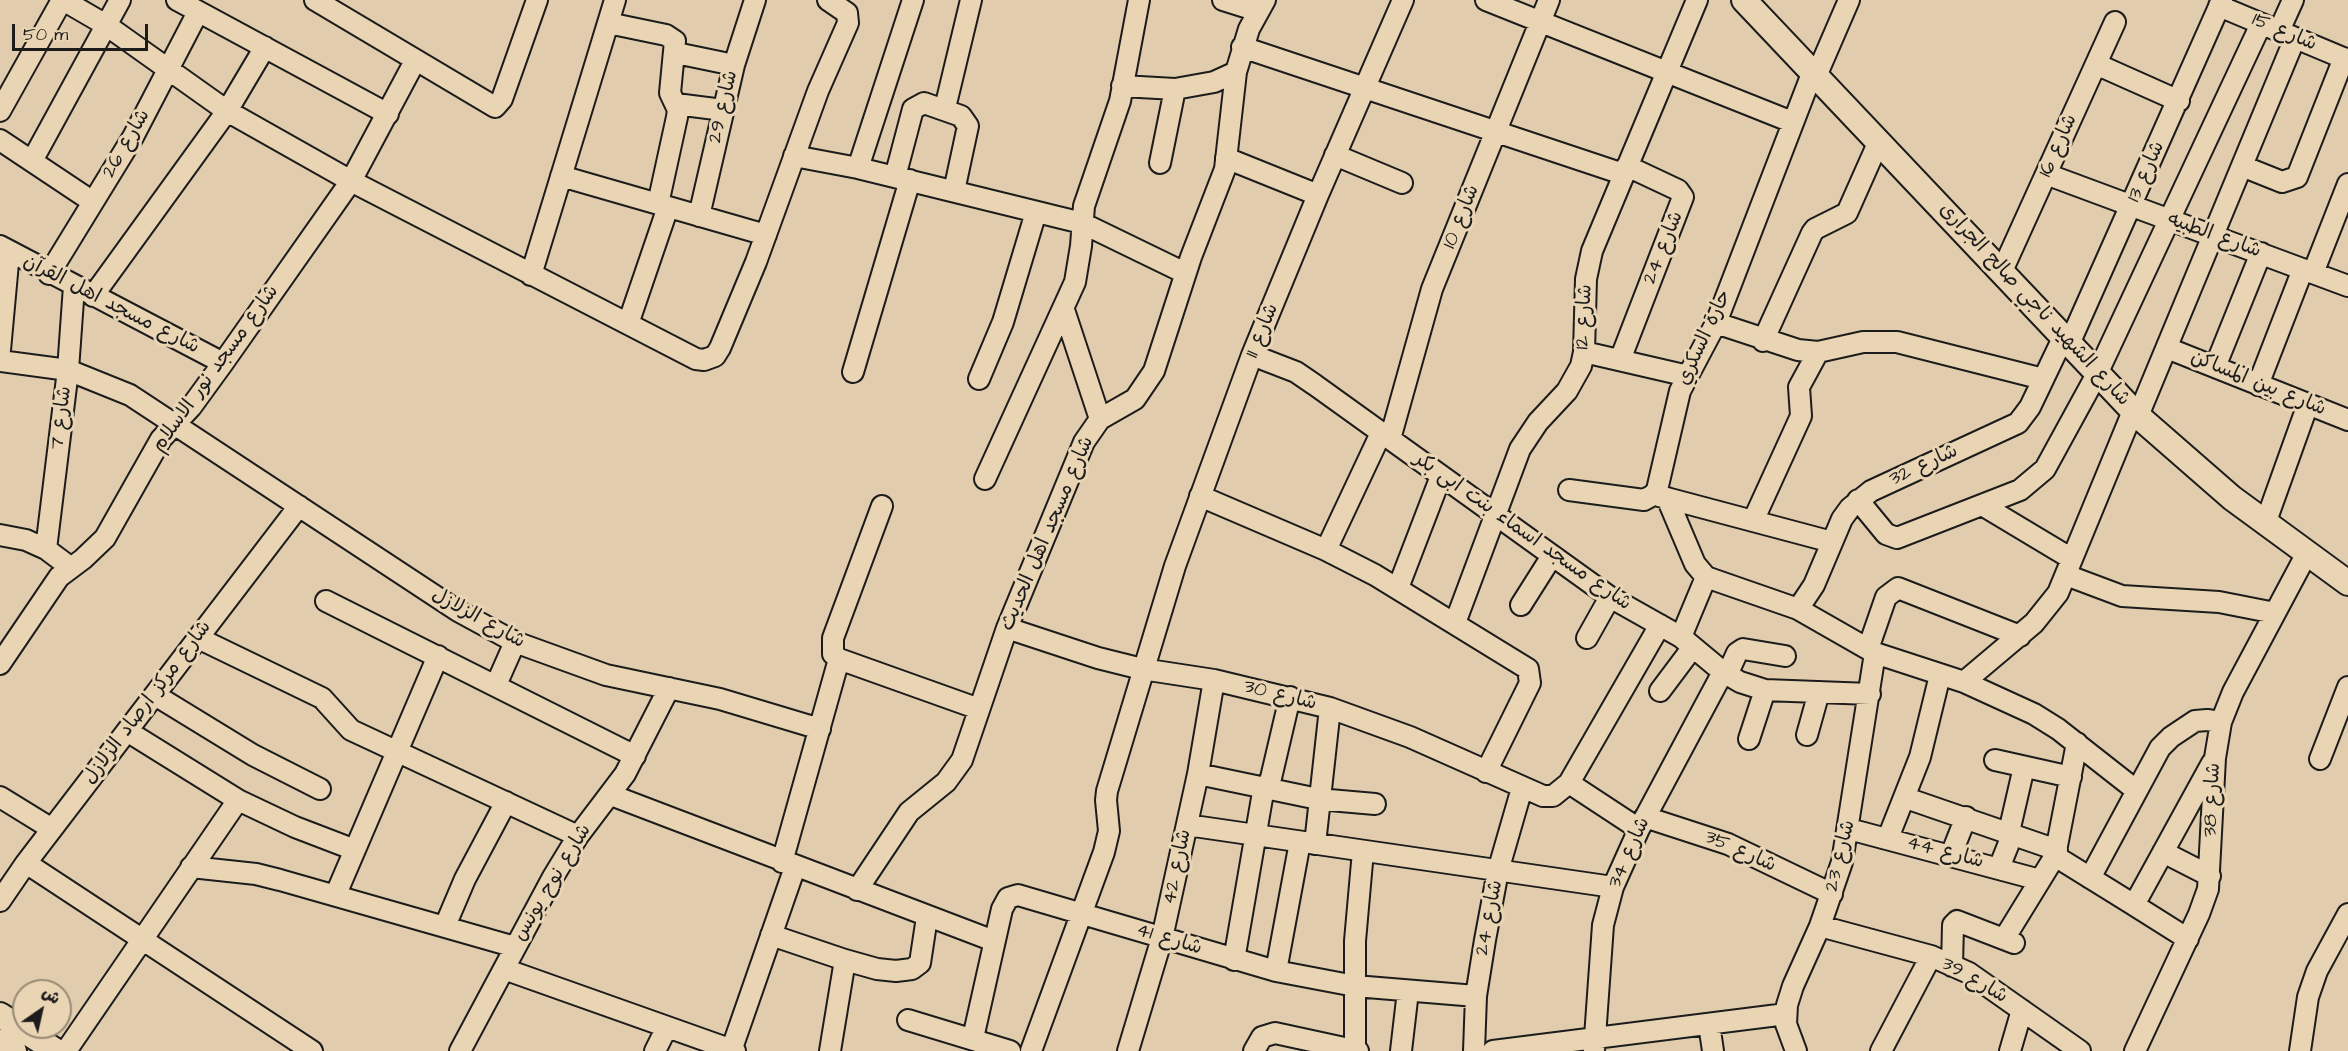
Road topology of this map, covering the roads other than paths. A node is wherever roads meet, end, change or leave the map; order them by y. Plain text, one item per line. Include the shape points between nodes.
1 (62, 0) edge
2 (120, 0) edge
3 (177, 0) edge
4 (315, 0) edge
5 (537, 0) edge
6 (615, 0) edge
7 (755, 0) edge
8 (828, 0) edge
9 (913, 0) edge
10 (971, 0) edge
11 (1139, 0) edge
12 (1403, 0) edge
13 (1486, 0) edge
14 (1549, 0) edge
15 (1697, 0) edge
16 (1744, 0) edge
17 (1849, 0) edge
18 (2293, 0) edge
19 (1228, 1) edge
20 (2221, 3) edge
21 (1261, 5) edge
22 (198, 12) junction
23 (1541, 20) junction
24 (2115, 22) dead end
25 (608, 23) junction
26 (2261, 24) junction
27 (106, 25) junction
28 (2287, 34) junction
29 (265, 47) junction
30 (1242, 47) junction
31 (676, 53) junction
32 (2346, 59) edge
33 (415, 61) junction
34 (2096, 64) junction
35 (734, 65) junction
36 (169, 68) junction
37 (1666, 71) junction
38 (1236, 72) junction
39 (1815, 73) junction
40 (1122, 86) junction
41 (1365, 88) junction
42 (1175, 89) junction
43 (2179, 101) junction
44 (675, 104) junction
45 (945, 108) junction
46 (723, 110) junction
47 (0, 111) edge
48 (227, 111) junction
49 (388, 114) junction
50 (1792, 122) junction
51 (1496, 132) junction
52 (0, 140) edge
53 (1879, 141) junction
54 (1335, 155) junction
55 (794, 156) junction
56 (1226, 158) junction
57 (32, 161) junction
58 (1160, 163) dead end
59 (2242, 166) junction
60 (858, 168) junction
61 (1625, 170) junction
62 (2046, 174) junction
63 (561, 176) junction
64 (902, 179) junction
65 (351, 181) junction
66 (1402, 183) dead end
67 (2348, 184) edge
68 (954, 191) junction
69 (1318, 195) junction
70 (93, 202) junction
71 (663, 206) junction
72 (2132, 206) junction
73 (1036, 212) junction
74 (699, 216) junction
75 (2170, 220) junction
76 (1082, 223) junction
77 (766, 235) junction
78 (2214, 236) junction
79 (5, 249) edge
80 (2261, 254) junction
81 (2002, 271) junction
82 (2308, 271) junction
83 (1185, 273) junction
84 (49, 274) junction
85 (531, 275) junction
86 (74, 286) junction
87 (2348, 286) edge
88 (93, 296) junction
89 (1064, 310) junction
90 (1716, 323) junction
91 (628, 324) junction
92 (1763, 341) junction
93 (2066, 341) junction
94 (2167, 348) junction
95 (0, 351) edge
96 (1584, 352) junction
97 (1818, 352) junction
98 (1252, 356) junction
99 (1620, 360) junction
100 (0, 361) edge
101 (223, 363) junction
102 (2215, 367) junction
103 (68, 370) junction
104 (853, 372) dead end
105 (2097, 374) junction
106 (1688, 376) junction
107 (980, 379) dead end
108 (2043, 379) junction
109 (2258, 385) junction
110 (2308, 405) junction
111 (2136, 413) junction
112 (1100, 419) junction
113 (2348, 420) edge
114 (174, 423) junction
115 (1386, 436) junction
116 (1441, 476) junction
117 (986, 479) dead end
118 (1569, 489) dead end
119 (1200, 496) junction
120 (1660, 496) junction
121 (1858, 500) junction
122 (1982, 505) junction
123 (299, 506) junction
124 (882, 506) dead end
125 (1495, 516) junction
126 (1753, 521) junction
127 (2265, 524) junction
128 (0, 535) edge
129 (1832, 542) junction
130 (46, 549) junction
131 (1326, 550) junction
132 (2307, 555) junction
133 (1552, 556) junction
134 (70, 567) junction
135 (2069, 567) junction
136 (1706, 577) junction
137 (2348, 582) edge
138 (1398, 588) junction
139 (1610, 597) junction
140 (326, 601) dead end
141 (1521, 605) dead end
142 (1798, 609) junction
143 (2275, 613) junction
144 (1455, 623) junction
145 (1660, 625) junction
146 (1007, 628) junction
147 (2020, 636) junction
148 (198, 638) junction
149 (1587, 638) dead end
150 (515, 642) junction
151 (1687, 642) junction
152 (1872, 651) junction
153 (1785, 656) dead end
154 (438, 657) junction
155 (839, 659) junction
156 (0, 664) edge
157 (1142, 669) junction
158 (1725, 673) junction
159 (1940, 675) junction
160 (1214, 680) junction
161 (1964, 682) junction
162 (496, 685) junction
163 (669, 688) junction
164 (1765, 690) junction
165 (1660, 691) dead end
166 (1819, 692) junction
167 (1870, 694) junction
168 (155, 695) junction
169 (1290, 697) junction
170 (2345, 699) edge
171 (1330, 708) junction
172 (979, 709) junction
173 (2221, 722) junction
174 (820, 729) junction
175 (127, 731) junction
176 (1807, 735) dead end
177 (1749, 739) dead end
178 (2077, 743) junction
179 (398, 750) junction
180 (635, 756) junction
181 (2215, 758) junction
182 (2320, 759) dead end
183 (1995, 760) dead end
184 (2024, 767) junction
185 (1486, 772) junction
186 (1198, 774) junction
187 (2071, 777) junction
188 (1569, 783) junction
189 (1522, 788) junction
190 (320, 789) dead end
191 (1267, 789) junction
192 (2137, 791) junction
193 (611, 795) junction
194 (0, 796) edge
195 (1906, 798) junction
196 (1318, 799) junction
197 (238, 800) junction
198 (506, 802) junction
199 (1375, 804) dead end
200 (1966, 817) junction
201 (1642, 823) junction
202 (1187, 825) junction
203 (52, 829) junction
204 (1849, 829) junction
205 (2011, 832) junction
206 (578, 836) junction
207 (1256, 836) junction
208 (1888, 838) junction
209 (1308, 843) junction
210 (355, 850) junction
211 (1363, 851) junction
212 (2163, 852) junction
213 (2056, 853) junction
214 (1951, 855) junction
215 (26, 862) junction
216 (788, 864) junction
217 (191, 867) junction
218 (1999, 868) junction
219 (1498, 871) junction
220 (2210, 876) junction
221 (2090, 878) junction
222 (2040, 880) junction
223 (1613, 887) junction
224 (857, 890) junction
225 (336, 894) junction
226 (1832, 894) junction
227 (0, 901) edge
228 (2134, 905) junction
229 (1081, 912) junction
230 (2348, 914) edge
231 (927, 917) junction
232 (1820, 926) junction
233 (445, 927) junction
234 (771, 934) junction
235 (1162, 938) junction
236 (141, 939) junction
237 (2188, 939) junction
238 (994, 941) junction
239 (515, 947) junction
240 (1931, 956) junction
241 (845, 960) junction
242 (1234, 960) junction
243 (1952, 966) junction
244 (504, 969) junction
245 (1276, 971) junction
246 (1355, 986) junction
247 (1408, 991) junction
248 (1476, 996) junction
249 (2022, 1010) junction
250 (1786, 1014) junction
251 (0, 1015) edge
252 (908, 1020) dead end
253 (1709, 1024) junction
254 (667, 1027) junction
255 (0, 1042) edge
256 (1633, 1043) edge
257 (984, 1044) edge
258 (1595, 1045) edge
259 (1316, 1047) edge
260 (14, 1051) edge
261 (56, 1051) edge
262 (66, 1051) edge
263 (312, 1051) edge
264 (460, 1051) edge
265 (655, 1051) edge
266 (733, 1051) edge
267 (830, 1051) edge
268 (1010, 1051) edge
269 (1031, 1051) edge
270 (1128, 1051) edge
271 (1254, 1051) edge
272 (1357, 1051) edge
273 (1401, 1051) edge
274 (1474, 1051) edge
275 (1493, 1051) edge
276 (1713, 1051) edge
277 (1796, 1051) edge
278 (1881, 1051) edge
279 (2010, 1051) edge
280 (2080, 1051) edge
281 (2135, 1051) edge
282 (2300, 1051) edge

1 - 27 street
1 - 47 street
2 - 27 street
3 - 22 street
4 - 33 street
5 - 33 street via 502,99 495,107
6 - 25 street
7 - 35 street, شارع 29
8 - 55 street via 847,13 848,23
9 - 60 street
10 - 45 street
11 - 40 street
12 - 41 street, شارع 11
13 - 23 street
14 - 23 street, شارع 10
15 - 37 street, شارع 12
16 - 39 street, شارع الشهيد ناجي صالح الجرارى
17 - 39 street, حارة السكري
18 - 28 street
19 - 21 street
20 - 26 street, شارع 15
20 - 43 street, شارع 13
21 - 30 street, شارع مسجد اهل الحديث
22 - 29 street
22 - 36 street, شارع 26
23 - 37 street
23 - 51 street, شارع 10
24 - 34 street, شارع 16
25 - 31 street via 672,37
25 - 63 street
26 - 28 street, شارع 15
26 - 75 street
27 - 36 street
27 - 57 street
28 - 32 street, شارع 15
28 - 59 street
29 - 48 street
29 - 49 street
30 - 38 street, شارع مسجد اهل الحديث
30 - 41 street
31 - 35 street
31 - 44 street via 670,93
32 - 59 street via 2297,177 2282,182
33 - 49 street, شارع مسجد نور الاسلام
34 - 43 street
34 - 62 street, شارع 16
35 - 46 street, شارع 29
36 - 48 street
36 - 70 street, شارع 26
37 - 50 street
37 - 61 street, شارع 12
38 - 42 street via 1214,82
38 - 56 street, شارع مسجد اهل الحديث
39 - 50 street, حارة السكري
39 - 53 street, شارع الشهيد ناجي صالح الجرارى
40 - 42 street
40 - 76 street
41 - 51 street
41 - 54 street, شارع 11
42 - 58 street
43 - 72 street, شارع 13
44 - 46 street
44 - 71 street via 677,117
45 - 64 street via 924,103 913,109
45 - 68 street via 961,116 968,126
46 - 74 street, شارع 29
48 - 65 street
48 - 88 street
49 - 65 street, شارع مسجد نور الاسلام
50 - 90 street, حارة السكري
51 - 61 street
51 - 115 street, شارع 10 via 1432,290
52 - 57 street
53 - 81 street, شارع الشهيد ناجي صالح الجرارى
53 - 92 street via 1847,213 1812,233
54 - 66 street
54 - 69 street, شارع 11
55 - 60 street
55 - 77 street
56 - 69 street
56 - 83 street, شارع مسجد اهل الحديث via 1221,181
57 - 70 street
59 - 78 street
60 - 64 street
61 - 96 street, شارع 12 via 1588,265
61 - 99 street, شارع 24 via 1678,190 1683,197
62 - 72 street, شارع الطبيه
62 - 81 street, شارع 16
63 - 71 street
63 - 85 street
64 - 68 street
64 - 104 street
65 - 85 street
65 - 101 street, شارع مسجد نور الاسلام
67 - 82 street
68 - 73 street
69 - 98 street, شارع 11
70 - 84 street, شارع 26
71 - 74 street
71 - 91 street
72 - 75 street, شارع الطبيه
72 - 93 street, شارع 13
73 - 76 street
73 - 107 street via 1003,322
74 - 77 street
75 - 78 street, شارع الطبيه
75 - 105 street
76 - 83 street
76 - 89 street via 1079,265
77 - 91 street via 720,348 711,358 696,359
78 - 80 street, شارع الطبيه
78 - 94 street
79 - 84 street, شارع مسجد اهل القرآن
79 - 95 street
80 - 82 street, شارع الطبيه
80 - 102 street
81 - 93 street, شارع الشهيد ناجي صالح الجرارى
82 - 87 street, شارع الطبيه
82 - 109 street
83 - 112 street, شارع مسجد اهل الحديث via 1157,364 1145,387 1135,399
84 - 86 street, شارع مسجد اهل القرآن
85 - 91 street
86 - 88 street, شارع مسجد اهل القرآن
86 - 103 street, شارع 7
88 - 101 street, شارع مسجد اهل القرآن
89 - 112 street
89 - 117 street
90 - 92 street
90 - 106 street, حارة السكري
92 - 97 street
93 - 105 street, شارع الشهيد ناجي صالح الجرارى
93 - 108 street, شارع 32
94 - 102 street, شارع بين المساكن
94 - 111 street
96 - 99 street
96 - 125 street, شارع 12 via 1575,379 1520,449
97 - 108 street via 1863,342 1897,342
97 - 126 street via 1799,387 1801,416
98 - 115 street, شارع مسجد اسماء بنت ابى بكر via 1296,372
98 - 119 street, شارع 11
99 - 106 street
100 - 103 street, شارع الزلازل
101 - 114 street, شارع مسجد نور الاسلام via 191,407
102 - 109 street, شارع بين المساكن
103 - 114 street, شارع الزلازل via 130,395
103 - 130 street, شارع 7
105 - 111 street, شارع الشهيد ناجي صالح الجرارى
105 - 122 street via 2045,469 2020,490
106 - 120 street, حارة السكري via 1674,407
108 - 121 street, شارع 32 via 2018,423
109 - 110 street, شارع بين المساكن
110 - 113 street, شارع بين المساكن
110 - 127 street
111 - 127 street, شارع الشهيد ناجي صالح الجرارى
111 - 135 street
112 - 146 street, شارع مسجد اهل الحديث via 1084,442
114 - 123 street, شارع الزلازل
114 - 134 street, شارع مسجد نور الاسلام via 105,538
115 - 116 street, شارع مسجد اسماء بنت ابى بكر
115 - 131 street, شارع 10
116 - 125 street, شارع مسجد اسماء بنت ابى بكر
116 - 138 street
118 - 120 street via 1644,500
119 - 131 street
119 - 157 street, شارع 11
120 - 126 street
120 - 136 street via 1695,564
121 - 122 street via 1893,538
121 - 129 street, شارع 32 via 1842,519
122 - 135 street
123 - 148 street, شارع مركز ارصاد الزلازل
123 - 150 street, شارع الزلازل via 458,611
124 - 155 street via 833,638 831,648
125 - 133 street, شارع مسجد اسماء بنت ابى بكر
125 - 144 street, شارع 12
126 - 129 street
127 - 132 street, شارع الشهيد ناجي صالح الجرارى
128 - 130 street
129 - 142 street, شارع 32 via 1814,585
130 - 134 street
131 - 138 street
132 - 137 street, شارع الشهيد ناجي صالح الجرارى
132 - 143 street, شارع 38
133 - 139 street, شارع مسجد اسماء بنت ابى بكر
133 - 141 street
134 - 156 street, شارع مسجد نور الاسلام via 49,588
135 - 143 street via 2122,596 2219,602
135 - 147 street via 2047,609
136 - 142 street
136 - 151 street
138 - 144 street
139 - 145 street, شارع مسجد اسماء بنت ابى بكر
139 - 149 street
140 - 154 street
142 - 152 street
143 - 173 street, شارع 38
144 - 185 street via 1525,666 1530,673 1530,682
145 - 151 street, شارع مسجد اسماء بنت ابى بكر
145 - 188 street
146 - 157 street, شارع 30
146 - 172 street, شارع مسجد اهل الحديث
147 - 152 street, شارع 23 via 1898,588 1886,597
147 - 161 street
148 - 168 street, شارع مركز ارصاد الزلازل
148 - 179 street via 322,698 351,730
150 - 162 street
150 - 163 street, شارع الزلازل via 575,666
151 - 158 street, شارع مسجد اسماء بنت ابى بكر
151 - 165 street
152 - 159 street
152 - 167 street, شارع 23
153 - 158 street, شارع 34 via 1743,649
154 - 162 street
154 - 179 street
155 - 172 street
155 - 174 street
157 - 160 street, شارع 30
157 - 229 street, شارع 11 via 1107,790 1107,841
158 - 164 street, شارع مسجد اسماء بنت ابى بكر
158 - 201 street, شارع 34
159 - 161 street
159 - 195 street
160 - 169 street, شارع 30
160 - 186 street, شارع 42
161 - 178 street via 2034,714
162 - 180 street
163 - 174 street, شارع الزلازل
163 - 180 street, شارع نوح يونس
164 - 166 street, شارع مسجد اسماء بنت ابى بكر
164 - 177 street
166 - 167 street, شارع مسجد اسماء بنت ابى بكر
166 - 176 street
167 - 204 street, شارع 23
168 - 175 street, شارع مركز ارصاد الزلازل
168 - 190 street via 253,755
169 - 171 street, شارع 30
169 - 191 street
170 - 182 street
171 - 185 street, شارع 30 via 1410,737
171 - 196 street
172 - 224 street, شارع مسجد اهل الحديث via 967,749 955,772 909,812
173 - 181 street, شارع 38
173 - 192 street via 2195,721 2171,737 2160,748
174 - 216 street
175 - 197 street
175 - 203 street, شارع مركز ارصاد الزلازل
178 - 187 street
178 - 192 street
179 - 198 street
179 - 210 street
180 - 193 street, شارع نوح يونس
181 - 212 street
181 - 220 street, شارع 38
183 - 184 street
184 - 187 street
184 - 205 street
185 - 189 street, شارع 30
186 - 191 street
186 - 202 street, شارع 42
187 - 213 street
188 - 189 street, شارع 30 via 1553,796
188 - 201 street, شارع 35
189 - 219 street, شارع 24
191 - 196 street
191 - 207 street
192 - 221 street
193 - 206 street, شارع نوح يونس
193 - 216 street
194 - 203 street
195 - 200 street
195 - 208 street
196 - 199 street
196 - 209 street
197 - 210 street
197 - 217 street
198 - 206 street
198 - 233 street via 465,879
200 - 205 street
200 - 214 street
201 - 223 street, شارع 34
201 - 226 street, شارع 35 via 1728,844
202 - 207 street
202 - 235 street, شارع 42
203 - 215 street, شارع مركز ارصاد الزلازل
204 - 208 street, شارع 44
204 - 226 street, شارع 23
205 - 213 street
205 - 218 street
206 - 239 street, شارع نوح يونس
207 - 209 street
207 - 242 street
208 - 214 street, شارع 44
209 - 211 street
209 - 245 street
210 - 225 street
211 - 219 street
211 - 246 street
212 - 220 street
212 - 228 street
213 - 221 street
213 - 222 street
214 - 218 street, شارع 44
215 - 227 street, شارع مركز ارصاد الزلازل
215 - 236 street
216 - 224 street
216 - 234 street
217 - 225 street via 256,874
217 - 236 street
218 - 222 street, شارع 44
219 - 223 street
219 - 248 street, شارع 24
220 - 237 street, شارع 38
221 - 228 street
222 - 243 street via 2010,942 1957,921 1953,925
223 - 258 street, شارع 34 via 1603,925
224 - 231 street
225 - 233 street
226 - 232 street, شارع 23
228 - 237 street
229 - 235 street, شارع 41
229 - 238 street, شارع 41 via 1013,895 1002,909
229 - 269 street, شارع 11
230 - 282 street via 2317,971 2306,1006
231 - 238 street
231 - 241 street via 922,958 917,967 896,971
232 - 240 street, شارع 39
232 - 250 street, شارع 23 via 1792,986
233 - 239 street
234 - 241 street
234 - 266 street
235 - 242 street, شارع 41
235 - 270 street, شارع 42
236 - 262 street
236 - 263 street
237 - 281 street, شارع 38
238 - 257 street, شارع 41
239 - 244 street, شارع نوح يونس
240 - 243 street, شارع 39
240 - 278 street
241 - 267 street
242 - 245 street, شارع 41
243 - 249 street, شارع 39 via 1969,973
244 - 254 street
244 - 264 street, شارع نوح يونس
245 - 246 street, شارع 41
246 - 247 street, شارع 41
246 - 272 street
247 - 248 street, شارع 41
247 - 273 street
248 - 274 street, شارع 24
249 - 279 street
249 - 280 street, شارع 39
250 - 253 street
250 - 277 street, شارع 23
251 - 261 street
252 - 257 street
253 - 256 street
253 - 276 street
254 - 265 street
254 - 266 street
255 - 260 street
256 - 258 street
257 - 268 street
258 - 275 street
259 - 271 street via 1267,1034
259 - 272 street

